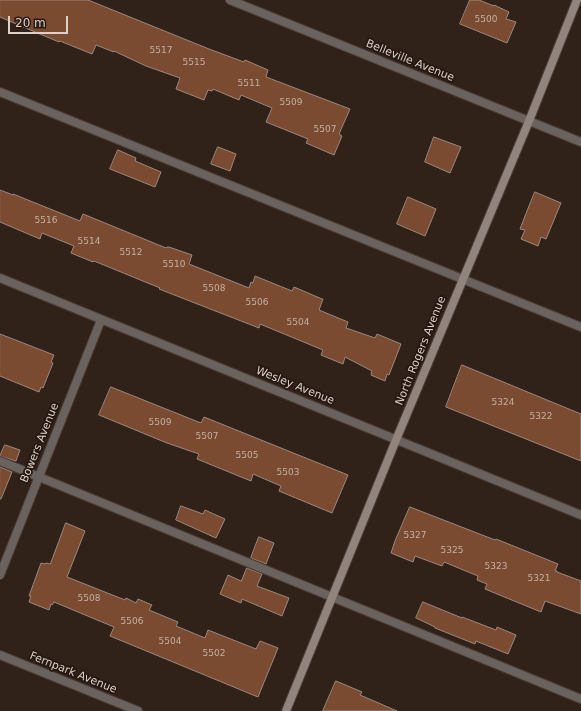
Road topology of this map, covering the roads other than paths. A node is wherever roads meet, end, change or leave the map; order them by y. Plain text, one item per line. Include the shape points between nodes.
1 (230, 0) edge
2 (577, 0) edge
3 (0, 92) edge
4 (529, 121) junction
5 (581, 142) edge
6 (0, 278) edge
7 (463, 279) junction
8 (101, 320) junction
9 (581, 327) edge
10 (396, 440) junction
11 (0, 461) edge
12 (39, 477) junction
13 (581, 515) edge
14 (0, 575) edge
15 (332, 597) junction
16 (0, 655) edge
17 (581, 699) edge
18 (138, 711) edge
19 (286, 711) edge

1 - 4 street, Belleville Avenue
2 - 4 street, North Rogers Avenue
3 - 7 street
4 - 5 street, Belleville Avenue
4 - 7 street, North Rogers Avenue
6 - 8 street, Wesley Avenue
7 - 9 street
7 - 10 street, North Rogers Avenue
8 - 10 street, Wesley Avenue
8 - 12 street, Bowers Avenue
10 - 13 street, Wesley Avenue
10 - 15 street, North Rogers Avenue
11 - 12 street
12 - 14 street, Bowers Avenue
12 - 15 street
15 - 17 street
15 - 19 street, North Rogers Avenue
16 - 18 street, Fernpark Avenue

